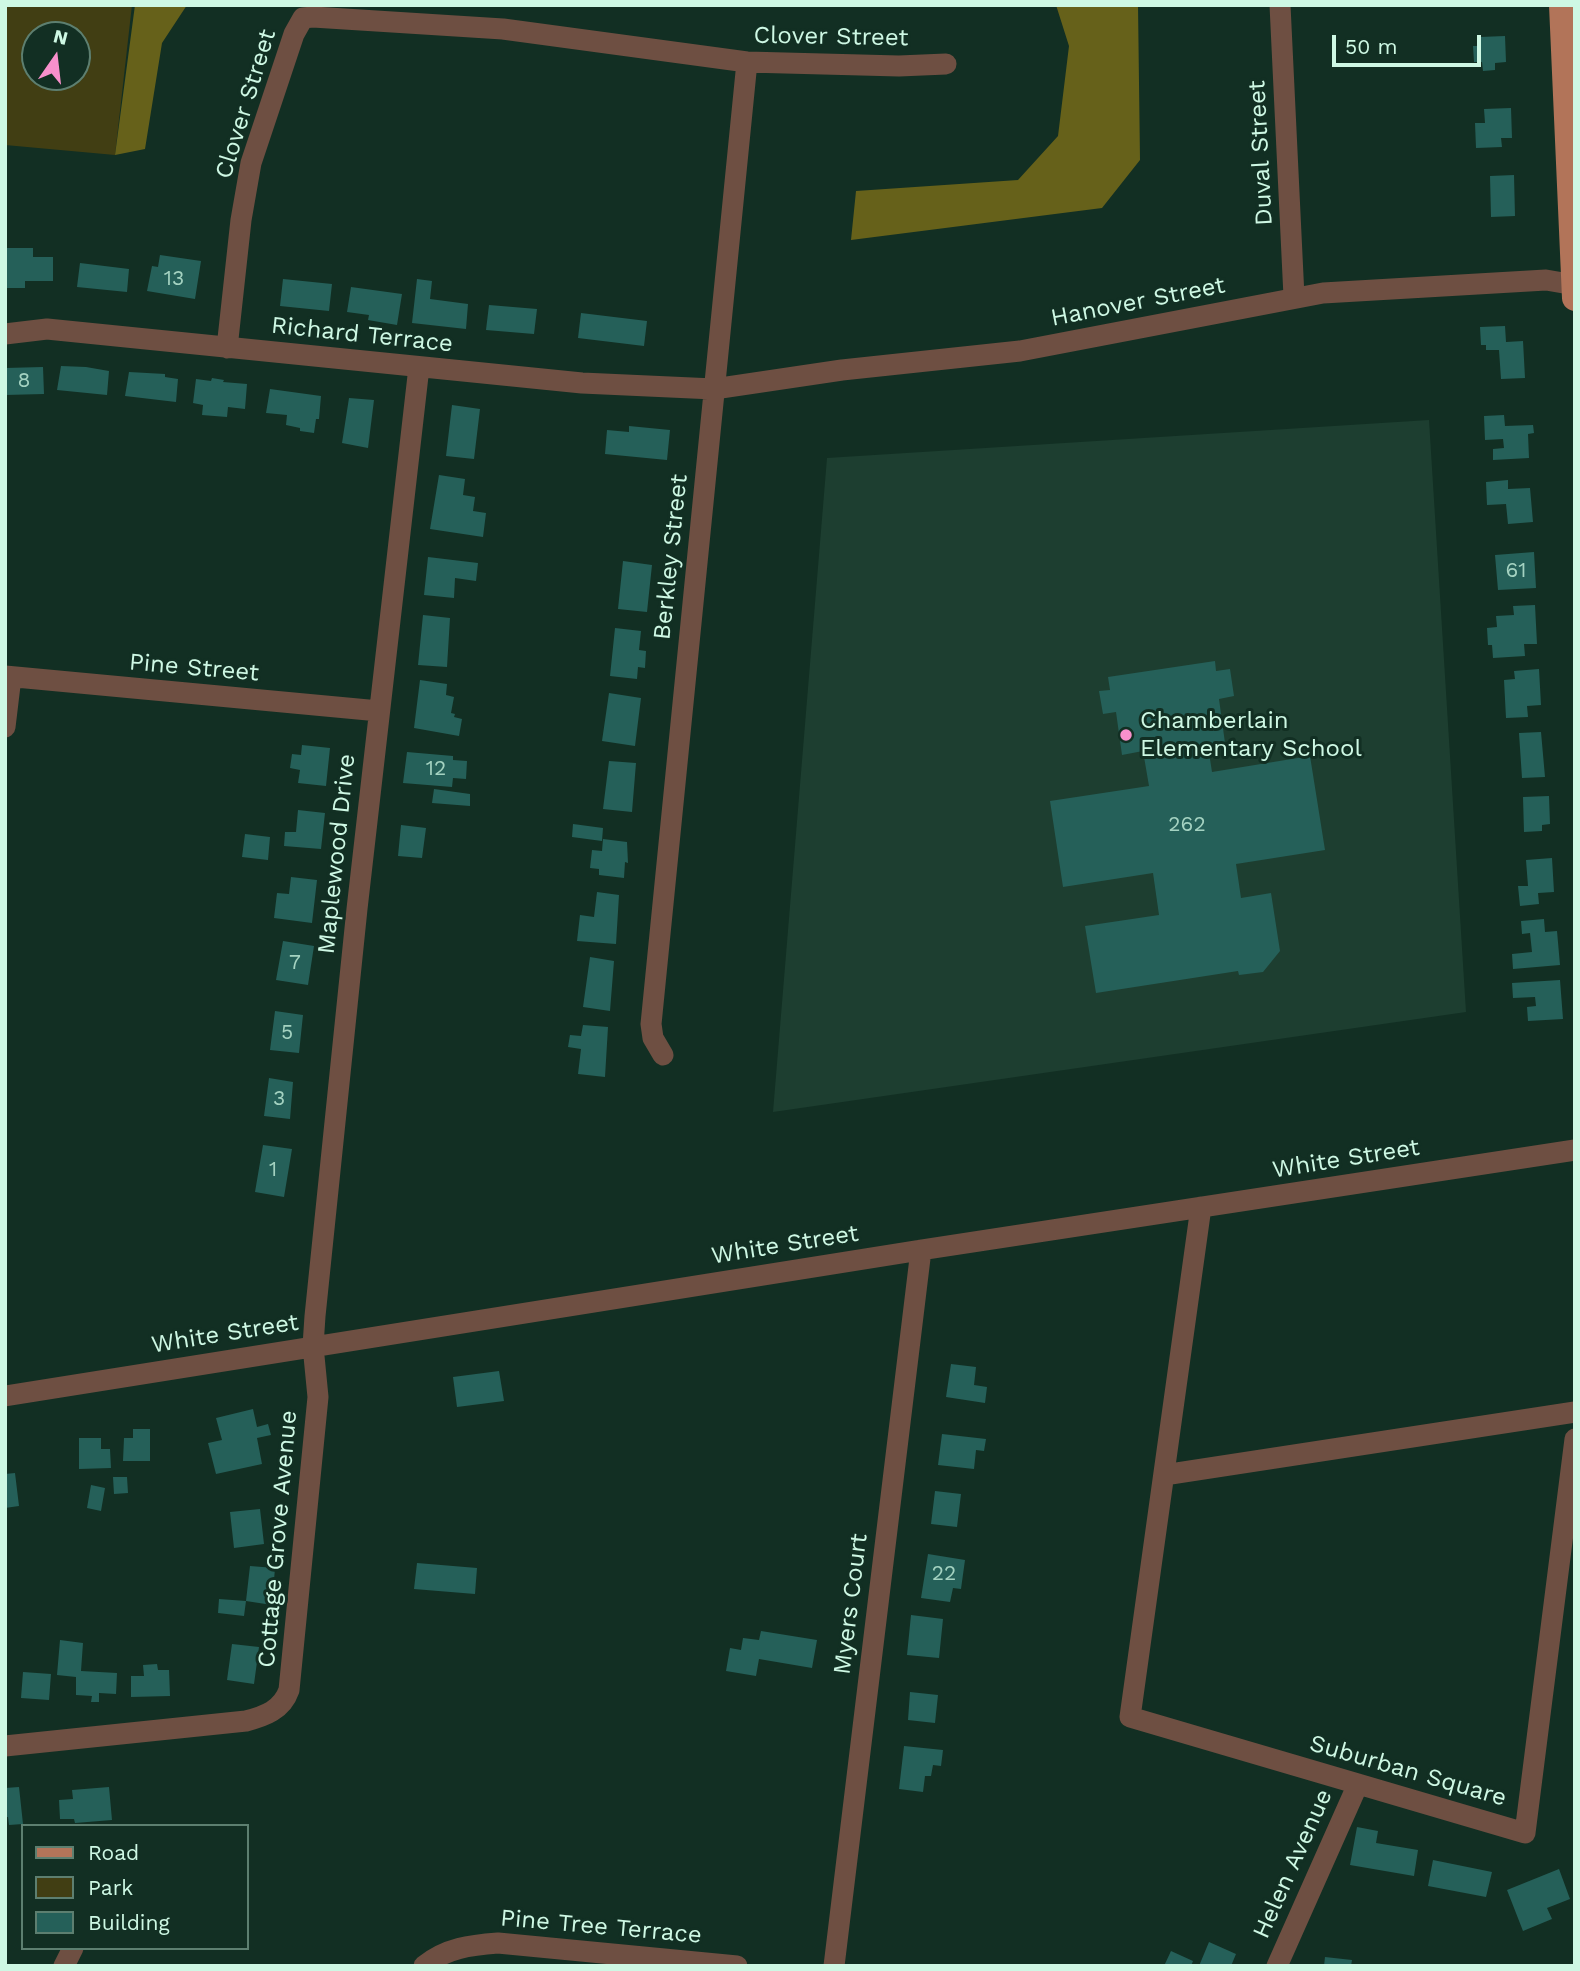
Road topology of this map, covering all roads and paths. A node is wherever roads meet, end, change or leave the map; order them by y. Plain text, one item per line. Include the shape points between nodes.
1 (1280, 5) edge
2 (1562, 5) edge
3 (747, 62) junction
4 (946, 64) dead end
5 (1574, 289) edge
6 (1294, 297) junction
7 (5, 334) edge
8 (227, 348) junction
9 (419, 367) junction
10 (714, 389) junction
11 (8, 676) edge
12 (379, 711) junction
13 (5, 727) edge
14 (663, 1055) dead end
15 (1575, 1150) edge
16 (1201, 1207) junction
17 (921, 1250) junction
18 (313, 1346) junction
19 (5, 1396) edge
20 (1575, 1412) edge
21 (1575, 1439) edge
22 (1164, 1475) junction
23 (5, 1746) edge
24 (1358, 1784) junction
25 (72, 1950) edge
26 (64, 1966) edge
27 (424, 1966) edge
28 (737, 1966) edge
29 (834, 1966) edge
30 (1277, 1966) edge

1 - 6 street, Duval Street
2 - 5 main road
3 - 4 street, Clover Street
3 - 8 street, Clover Street via 503,29 303,18 251,163
3 - 10 street, Berkley Street
5 - 6 street, Hanover Street via 1546,280
6 - 10 street, Hanover Street via 1020,351
7 - 8 street, Richard Terrace via 47,329
8 - 9 street, Richard Terrace
9 - 10 street, Richard Terrace via 582,383
9 - 12 street, Maplewood Drive
10 - 14 street, Berkley Street via 651,1024
11 - 12 street, Pine Street
11 - 13 street
12 - 18 street, Maplewood Drive
15 - 16 street, White Street
16 - 17 street, White Street
16 - 22 street, Suburban Square
17 - 18 street, White Street
17 - 29 street, Myers Court
18 - 19 street, White Street
18 - 23 street, Cottage Grove Avenue via 318,1397 292,1679 286,1698 270,1713 246,1721
20 - 22 street
21 - 24 street, Suburban Square via 1525,1833
22 - 24 street, Suburban Square via 1130,1717
24 - 30 street, Helen Avenue
25 - 26 street
27 - 28 street, Pine Tree Terrace via 461,1947 498,1943

